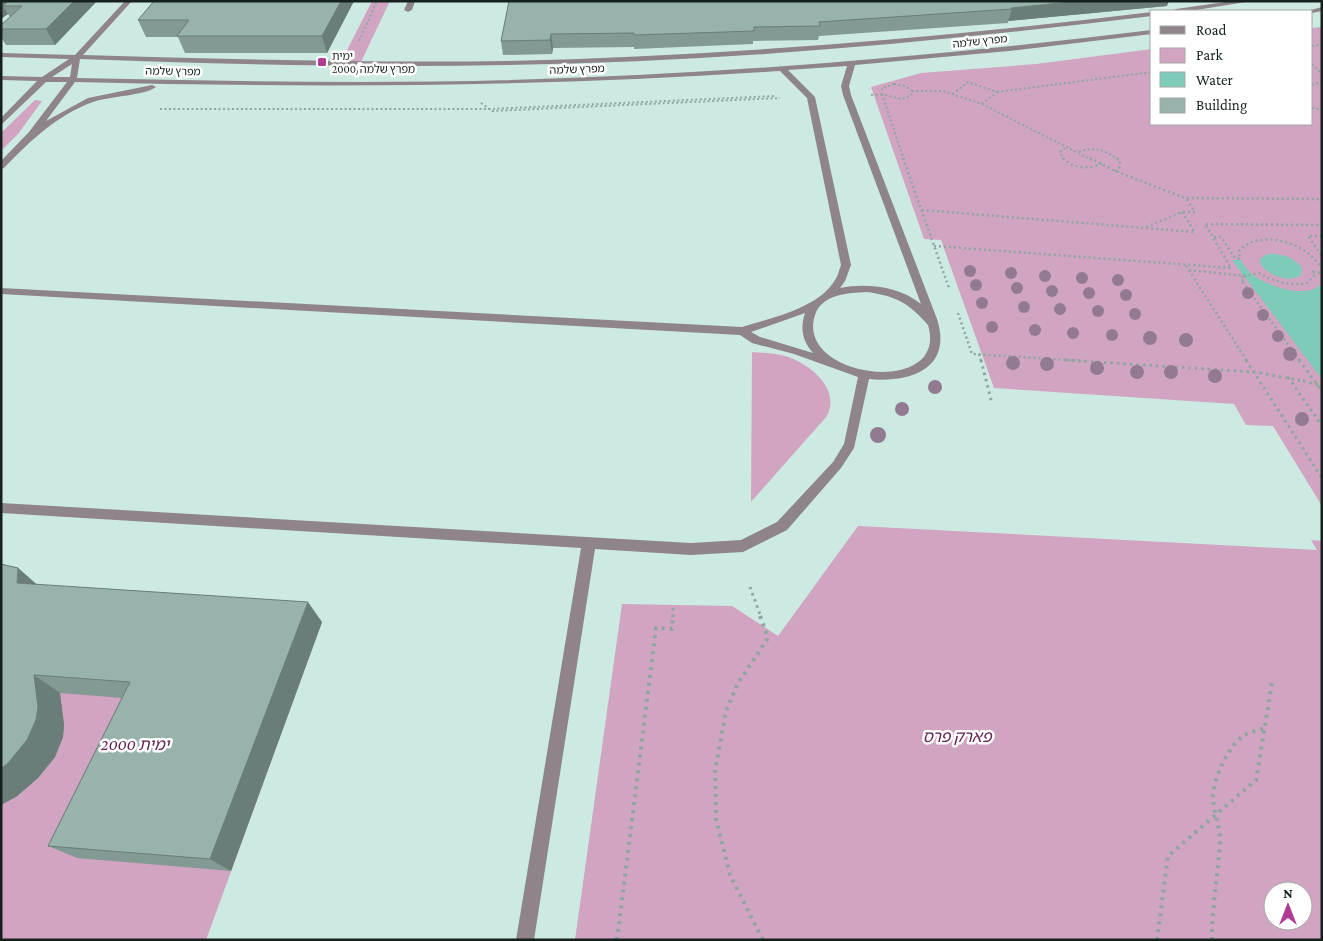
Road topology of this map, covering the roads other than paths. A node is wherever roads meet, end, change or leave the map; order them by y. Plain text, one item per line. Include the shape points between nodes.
1 (129, 1) edge
2 (412, 1) edge
3 (1203, 1) edge
4 (1249, 1) edge
5 (1214, 7) junction
6 (408, 10) dead end
7 (1186, 10) edge
8 (1219, 10) edge
9 (1150, 14) edge
10 (1150, 32) edge
11 (1, 56) edge
12 (77, 57) junction
13 (852, 64) junction
14 (782, 69) junction
15 (1, 78) edge
16 (44, 79) junction
17 (73, 80) junction
18 (169, 83) junction
19 (1, 123) edge
20 (32, 134) junction
21 (1, 166) edge
22 (1, 291) edge
23 (827, 296) junction
24 (815, 304) junction
25 (932, 322) junction
26 (742, 331) junction
27 (838, 366) junction
28 (864, 375) junction
29 (1, 508) edge
30 (589, 543) junction
31 (525, 940) edge

1 - 12 street
2 - 6 street
3 - 5 street
4 - 5 street
5 - 7 street
5 - 8 street
9 - 12 street, מפרץ שלמה via 1014,31 800,50 579,61 349,64
10 - 13 street, מפרץ שלמה
11 - 12 street, מפרץ שלמה
12 - 16 street
12 - 17 street
13 - 14 street, מפרץ שלמה
13 - 25 street via 845,86 847,95
14 - 18 street, מפרץ שלמה via 455,83
14 - 23 street via 811,97 846,265 840,281
15 - 16 street, מפרץ שלמה
16 - 17 street, מפרץ שלמה
16 - 19 street
17 - 18 street, מפרץ שלמה
17 - 20 street
18 - 20 street via 92,100
20 - 21 street
22 - 26 street
23 - 24 street
23 - 25 street via 841,290 876,289 909,301
24 - 26 street via 790,316
24 - 27 street via 808,316 806,329 810,343
25 - 28 street via 936,344 924,363 898,375
26 - 27 street via 756,340
27 - 28 street
28 - 30 street via 850,445 837,465 782,526 744,546 691,549
29 - 30 street
30 - 31 street

